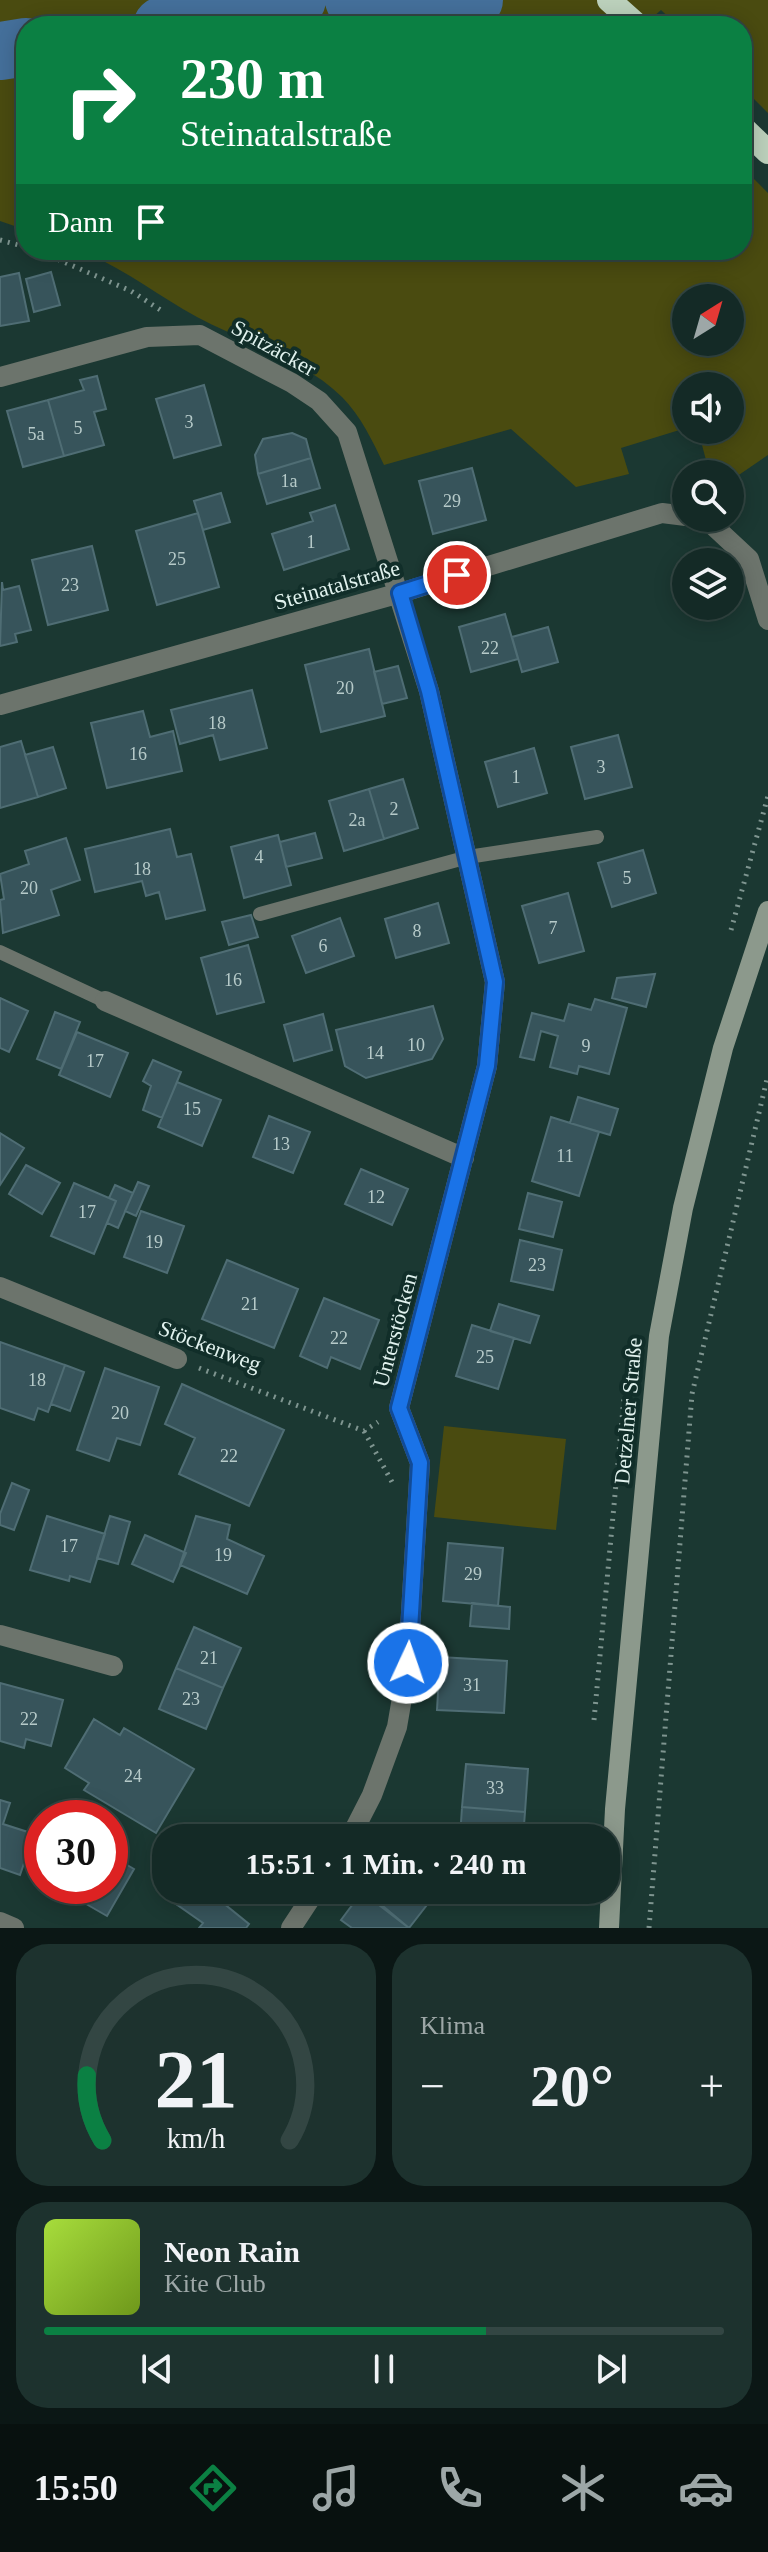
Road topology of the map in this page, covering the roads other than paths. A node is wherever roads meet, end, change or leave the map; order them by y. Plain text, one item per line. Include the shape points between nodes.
1 (609, 0) edge
2 (627, 16) edge
3 (752, 137) edge
4 (768, 152) edge
5 (0, 377) edge
6 (672, 514) edge
7 (720, 532) edge
8 (400, 593) junction
9 (768, 620) edge
10 (0, 705) edge
11 (597, 837) dead end
12 (468, 857) junction
13 (768, 911) edge
14 (260, 914) dead end
15 (0, 952) edge
16 (105, 1001) joint
17 (464, 1158) junction
18 (0, 1287) edge
19 (177, 1359) road end
20 (0, 1635) edge
21 (113, 1666) dead end
22 (357, 1824) edge
23 (307, 1904) edge
24 (0, 1922) edge
25 (14, 1928) edge
26 (291, 1928) edge
27 (609, 1928) edge

1 - 2 highway
3 - 4 highway
5 - 8 street, Spitzäcker via 147,337 200,335 292,383 319,401 347,432
6 - 8 street, Steinatalstraße
7 - 9 street via 749,559
8 - 10 street, Steinatalstraße
8 - 12 street, Unterstöcken
11 - 12 lane
12 - 14 lane
12 - 17 street, Unterstöcken via 495,982 487,1066
13 - 27 street, Detzelner Straße via 723,1048 683,1208 659,1336 615,1809
15 - 16 lane
16 - 17 street
17 - 22 street, Unterstöcken via 399,1408 420,1463 408,1663 397,1727
18 - 19 street, Stöckenweg
20 - 21 street
23 - 26 street
24 - 25 street

